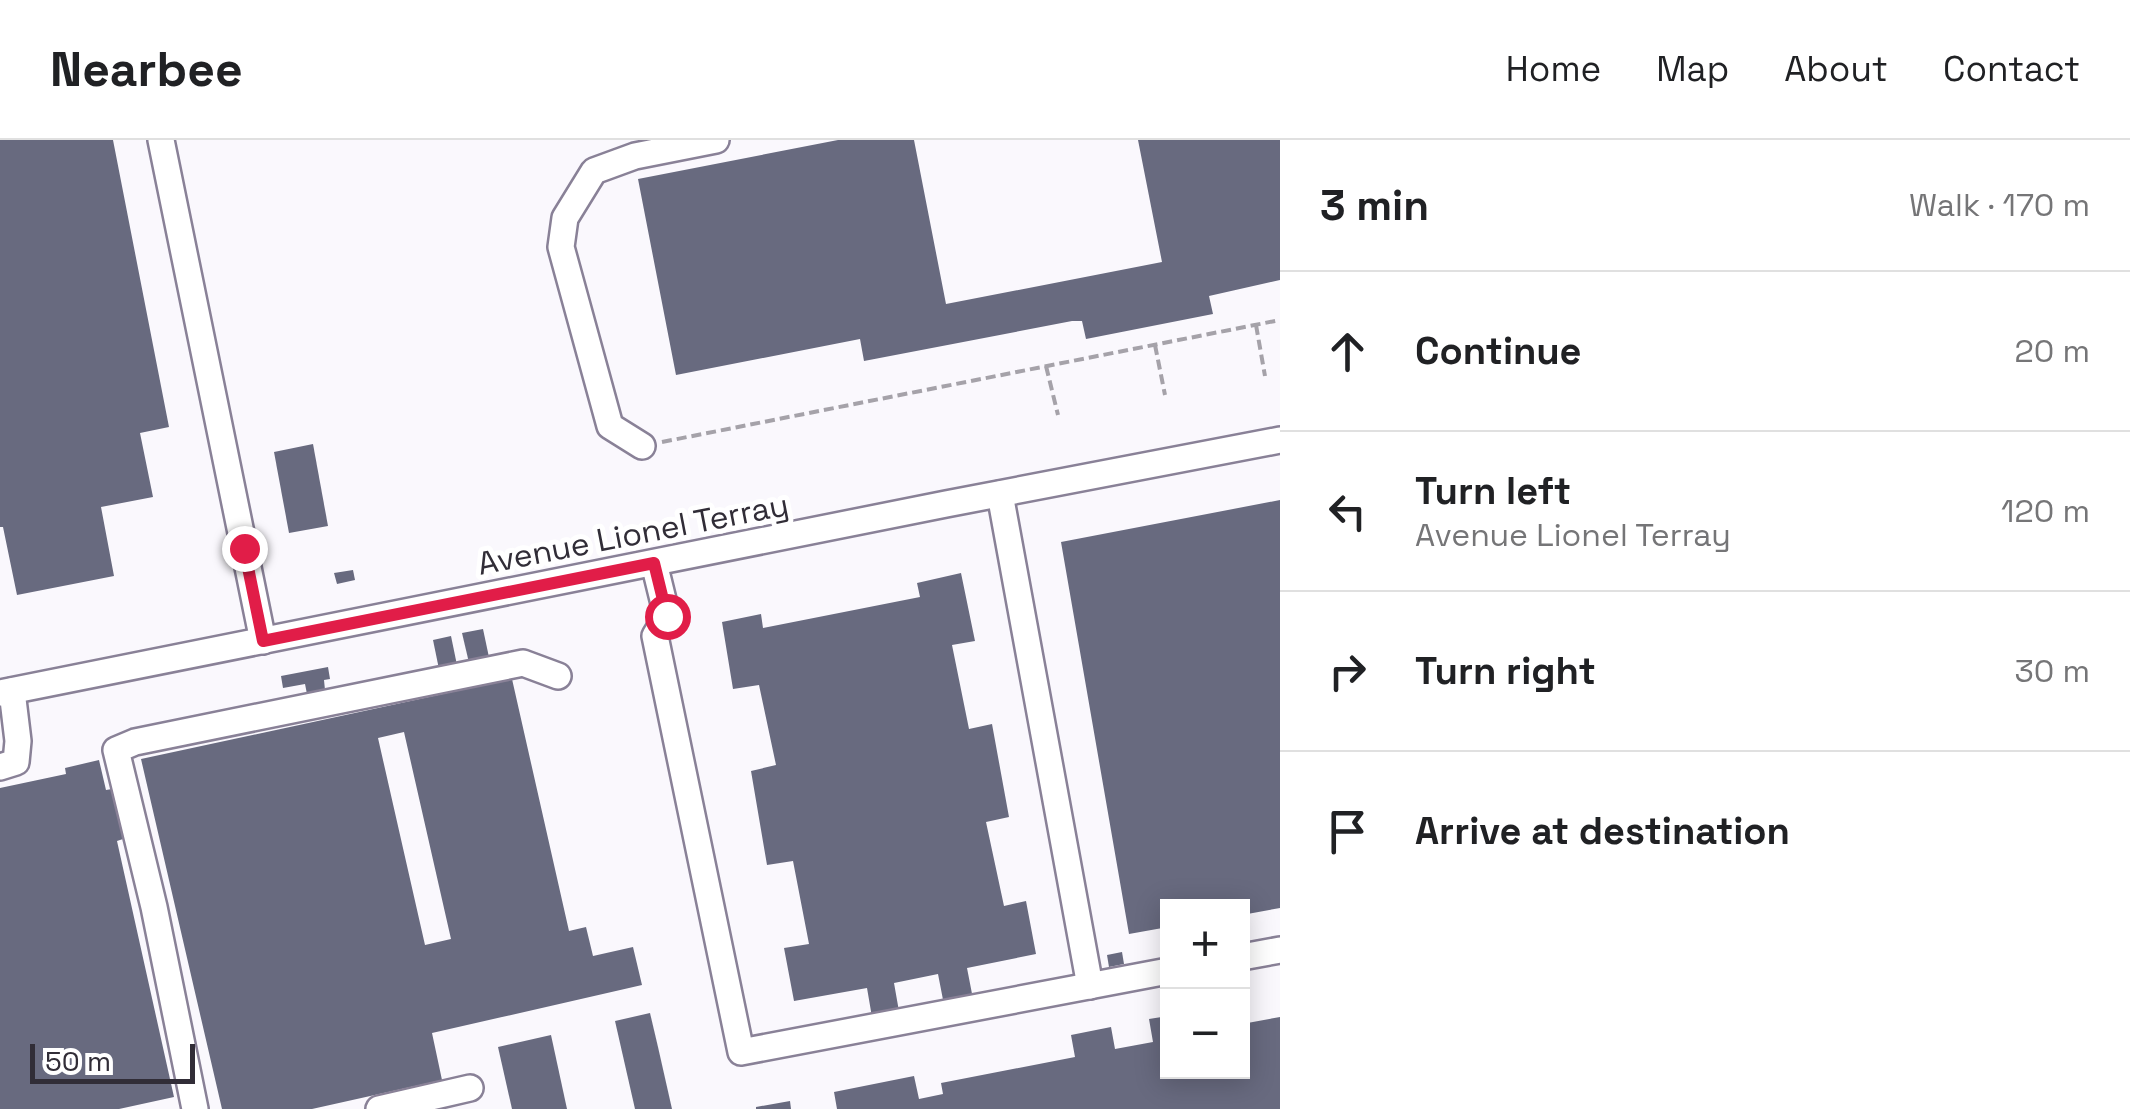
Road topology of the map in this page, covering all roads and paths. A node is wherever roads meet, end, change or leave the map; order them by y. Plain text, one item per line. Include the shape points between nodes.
1 (161, 140) edge
2 (716, 140) edge
3 (1280, 320) edge
4 (1256, 325) junction
5 (1155, 345) junction
6 (1046, 366) junction
7 (1265, 376) dead end
8 (1166, 395) dead end
9 (1058, 415) dead end
10 (1280, 440) edge
11 (642, 446) joint
12 (1000, 494) junction
13 (654, 563) junction
14 (263, 641) junction
15 (558, 676) dead end
16 (6, 692) edge
17 (0, 768) edge
18 (1280, 950) edge
19 (1250, 956) edge
20 (1160, 973) edge
21 (1090, 986) junction
22 (470, 1088) dead end
23 (195, 1109) edge
24 (379, 1109) edge

1 - 14 street
2 - 11 street via 605,165 587,178 565,218 562,247 610,426
3 - 4 path
4 - 5 path
4 - 7 path
5 - 6 path
5 - 8 path
6 - 9 path
6 - 11 path
10 - 12 street, Avenue Lionel Terray
12 - 13 street, Avenue Lionel Terray
12 - 21 street
13 - 14 street, Avenue Lionel Terray
13 - 21 street via 667,616 655,636 741,1052
14 - 16 street, Avenue Lionel Terray
15 - 23 street via 522,663 116,750
16 - 17 street via 18,741 16,762
18 - 19 street
20 - 21 street
22 - 24 street

